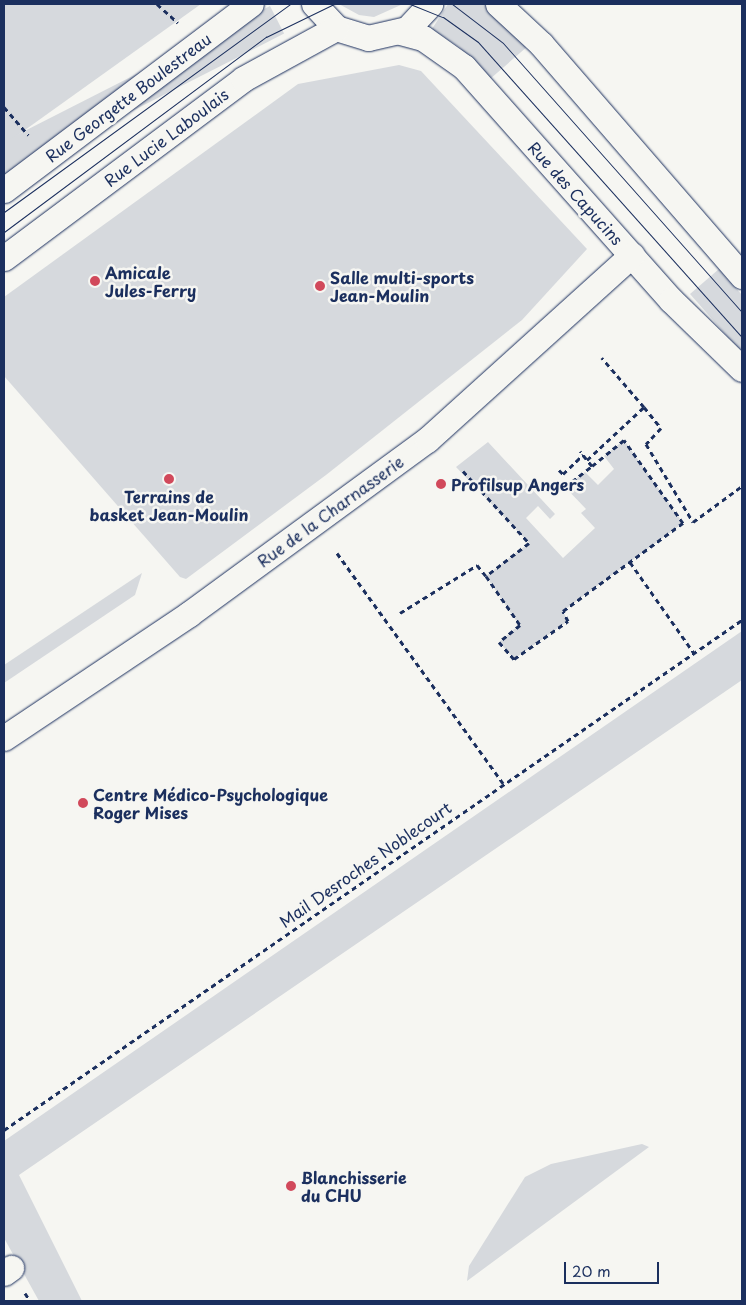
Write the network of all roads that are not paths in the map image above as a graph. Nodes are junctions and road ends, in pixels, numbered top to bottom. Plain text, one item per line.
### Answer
1 (251, 4) edge
2 (314, 4) edge
3 (430, 4) edge
4 (498, 4) edge
5 (336, 28) junction
6 (400, 32) junction
7 (4, 190) edge
8 (632, 255) junction
9 (4, 258) edge
10 (742, 276) edge
11 (742, 370) edge
12 (4, 738) edge

1 - 7 street, Rue Georgette Boulestreau
2 - 5 street
3 - 6 street, Rue des Capucins
4 - 10 street
5 - 6 street, Rue des Capucins
5 - 9 street, Rue Lucie Laboulais
6 - 8 street, Rue des Capucins
8 - 11 street, Rue des Capucins
8 - 12 street, Rue de la Charnasserie

